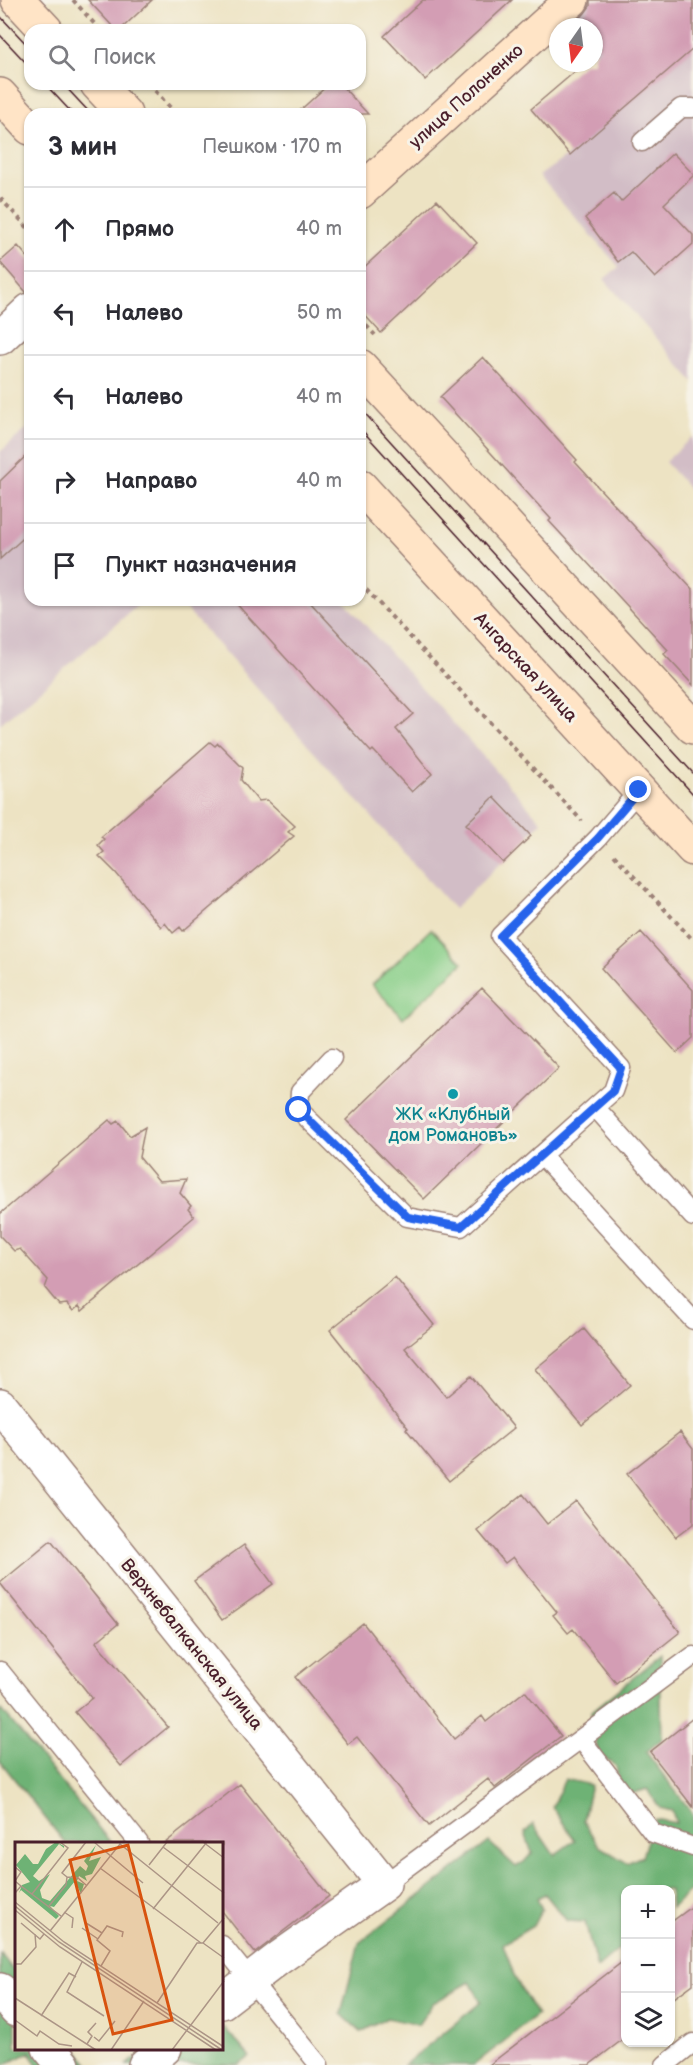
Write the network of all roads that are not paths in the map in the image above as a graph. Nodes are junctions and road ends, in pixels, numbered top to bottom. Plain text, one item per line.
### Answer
1 (18, 0) edge
2 (572, 0) edge
3 (40, 24) edge
4 (103, 90) edge
5 (0, 95) edge
6 (119, 108) edge
7 (693, 108) edge
8 (24, 121) edge
9 (642, 142) dead end
10 (366, 187) edge
11 (24, 316) edge
12 (0, 338) edge
13 (366, 373) edge
14 (366, 493) edge
15 (693, 727) edge
16 (639, 790) junction
17 (693, 849) edge
18 (332, 1058) dead end
19 (595, 1107) junction
20 (541, 1155) junction
21 (693, 1217) edge
22 (693, 1320) edge
23 (0, 1405) edge
24 (693, 1656) edge
25 (0, 1671) edge
26 (581, 1739) junction
27 (138, 1842) edge
28 (693, 1847) edge
29 (384, 1884) junction
30 (224, 1948) edge
31 (250, 1980) junction
32 (0, 1990) edge
33 (224, 2000) edge
34 (15, 2009) edge
35 (693, 2043) edge
36 (50, 2050) edge
37 (164, 2050) edge
38 (63, 2065) edge
39 (145, 2065) edge
40 (319, 2065) edge
41 (665, 2065) edge

1 - 3 main road
2 - 10 main road, улица Полоненко
4 - 6 main road
5 - 8 main road
7 - 9 lane
11 - 12 street
13 - 15 main road
14 - 16 main road, Ангарская улица
16 - 17 main road, Ангарская улица
16 - 19 lane
18 - 20 lane
19 - 20 lane
19 - 21 lane
20 - 22 lane
23 - 29 street, Верхнебалканская улица
24 - 26 lane
25 - 27 lane
26 - 28 lane
26 - 29 lane
29 - 31 street
30 - 31 lane
31 - 33 street
31 - 40 lane
32 - 34 street
35 - 41 lane
36 - 38 street
37 - 39 street

